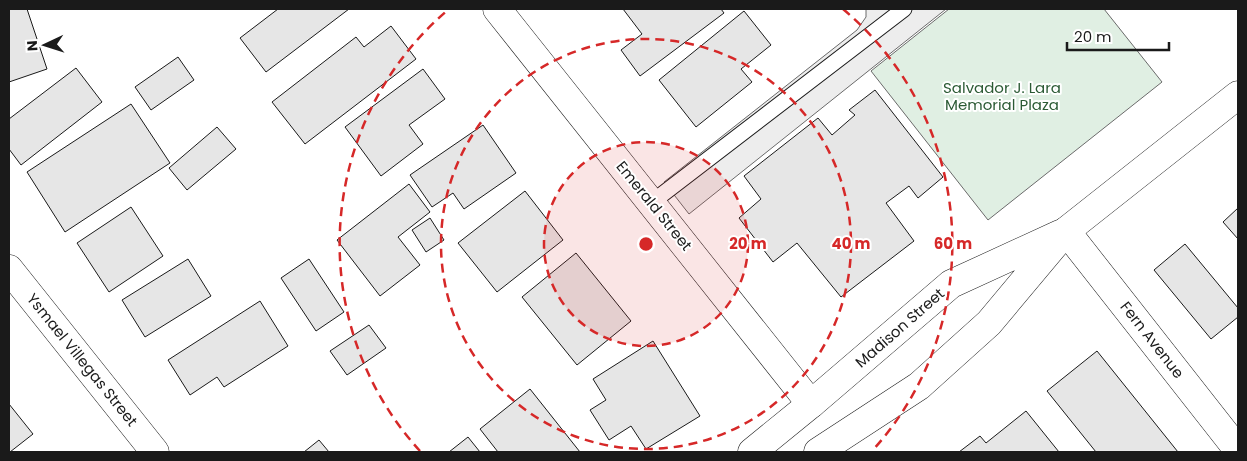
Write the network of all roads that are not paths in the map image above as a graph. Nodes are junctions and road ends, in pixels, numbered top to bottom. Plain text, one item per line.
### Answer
1 (497, 9) edge
2 (904, 9) edge
3 (1238, 95) edge
4 (651, 203) junction
5 (1066, 231) junction
6 (9, 269) edge
7 (811, 404) junction
8 (761, 450) edge
9 (1238, 450) edge
10 (155, 452) edge
11 (818, 452) edge

1 - 4 street, Emerald Street
2 - 4 lane
3 - 5 street, Madison Street
4 - 7 street, Emerald Street
5 - 7 street, Madison Street
5 - 9 street, Fern Avenue
5 - 11 street, Madison Street
6 - 10 street, Ysmael Villegas Street
7 - 8 street, Madison Street

